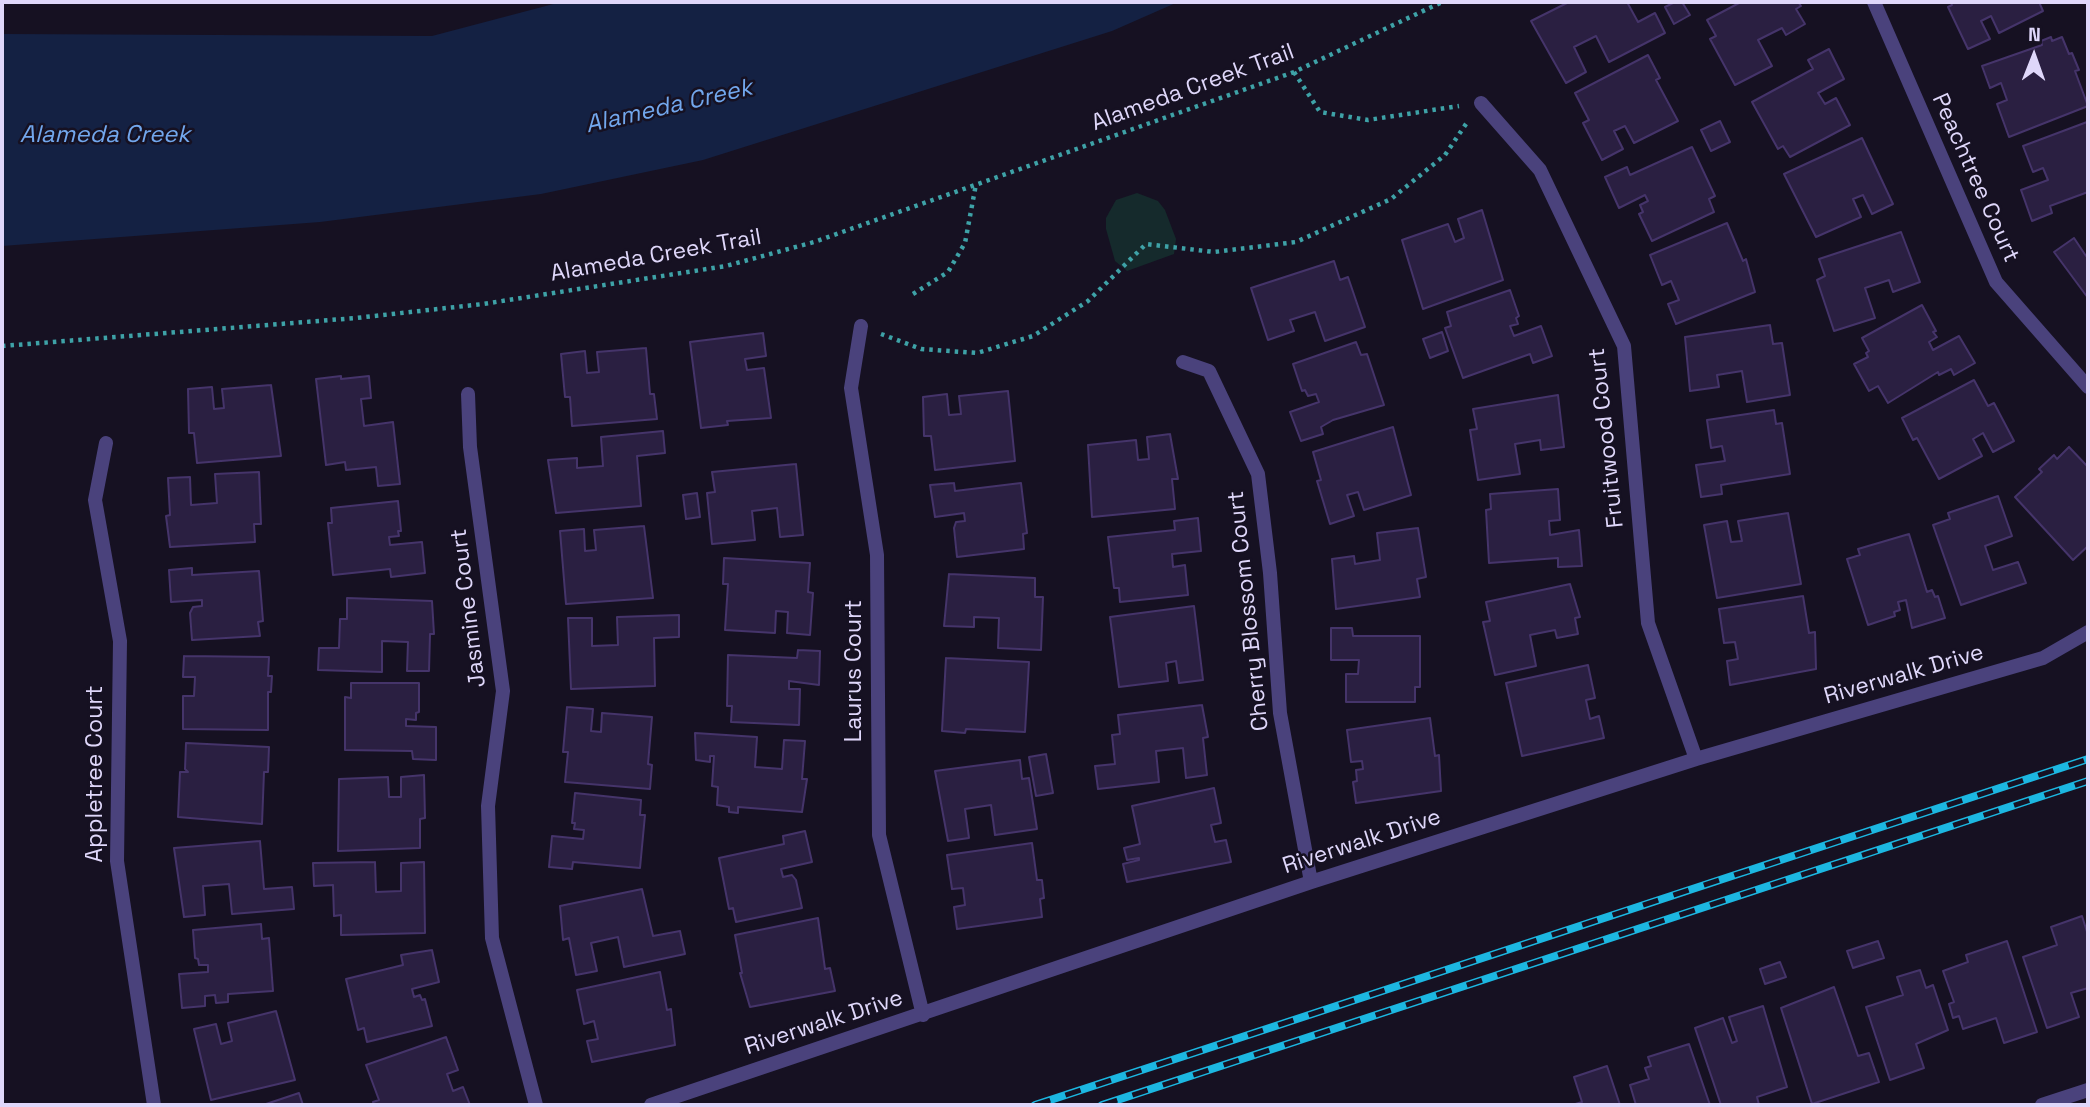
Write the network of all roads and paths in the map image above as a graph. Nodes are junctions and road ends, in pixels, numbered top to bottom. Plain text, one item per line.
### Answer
1 (1441, 2) edge
2 (1874, 2) edge
3 (1294, 72) junction
4 (1480, 103) junction
5 (976, 183) junction
6 (913, 294) dead end
7 (861, 326) joint
8 (2, 346) edge
9 (1183, 362) dead end
10 (2088, 387) edge
11 (468, 394) dead end
12 (106, 443) dead end
13 (2088, 632) edge
14 (1696, 759) junction
15 (1311, 882) junction
16 (923, 1015) junction
17 (2088, 1090) edge
18 (154, 1105) edge
19 (536, 1105) edge
20 (651, 1105) edge
21 (2042, 1105) edge

1 - 3 path, Alameda Creek Trail
2 - 10 street, Peachtree Court
3 - 4 path
3 - 5 path, Alameda Creek Trail
4 - 7 path
4 - 14 street, Fruitwood Court
5 - 6 path
5 - 8 path, Alameda Creek Trail
7 - 16 street, Laurus Court
9 - 15 street, Cherry Blossom Court
11 - 19 street, Jasmine Court
12 - 18 street, Appletree Court
13 - 14 street, Riverwalk Drive
14 - 15 street, Riverwalk Drive
15 - 16 street, Riverwalk Drive
16 - 20 street, Riverwalk Drive
17 - 21 street

